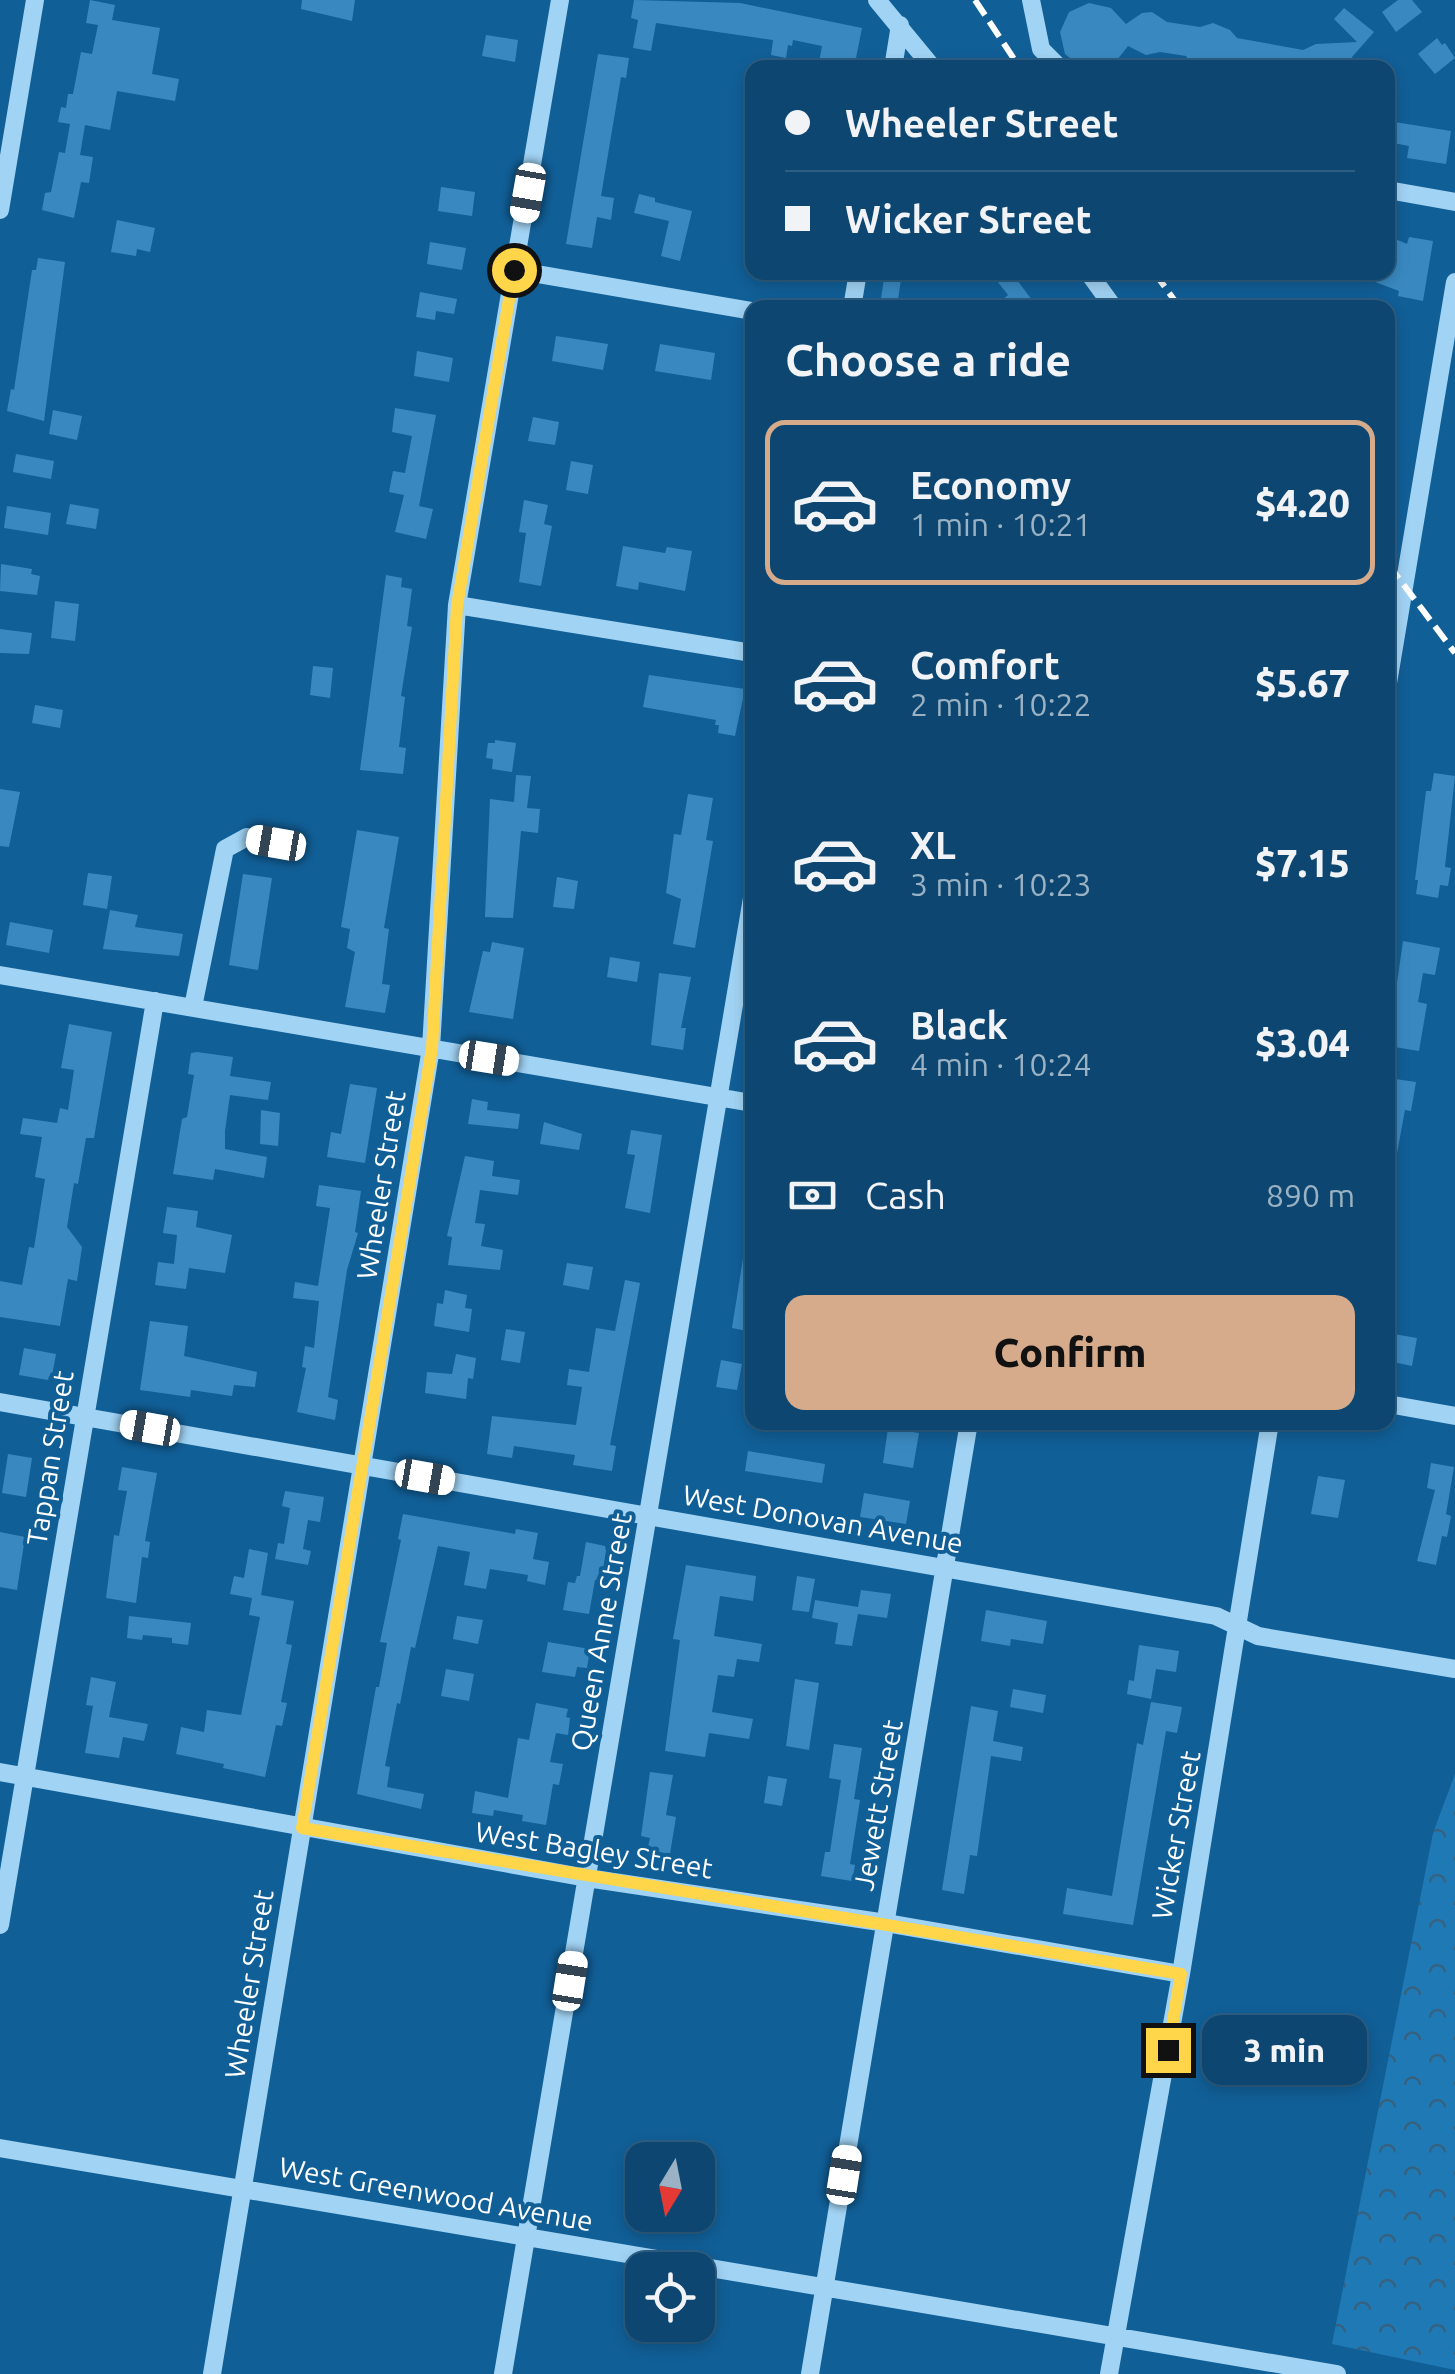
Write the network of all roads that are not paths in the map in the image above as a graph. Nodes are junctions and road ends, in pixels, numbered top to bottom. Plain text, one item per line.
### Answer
1 (34, 0) edge
2 (560, 0) edge
3 (876, 0) edge
4 (1031, 0) edge
5 (900, 25) junction
6 (894, 60) edge
7 (927, 60) edge
8 (1052, 60) edge
9 (1395, 191) edge
10 (1455, 202) edge
11 (0, 210) edge
12 (514, 270) junction
13 (1455, 282) edge
14 (745, 310) edge
15 (457, 606) junction
16 (1395, 632) edge
17 (745, 652) edge
18 (276, 843) dead end
19 (745, 940) edge
20 (0, 975) edge
21 (155, 1001) junction
22 (192, 1008) junction
23 (432, 1048) junction
24 (719, 1097) junction
25 (745, 1102) edge
26 (0, 1402) edge
27 (1395, 1405) edge
28 (1455, 1416) edge
29 (85, 1417) junction
30 (969, 1430) edge
31 (1269, 1430) edge
32 (362, 1466) junction
33 (648, 1516) junction
34 (945, 1568) junction
35 (1239, 1628) junction
36 (1455, 1669) edge
37 (0, 1772) edge
38 (25, 1777) junction
39 (302, 1828) junction
40 (587, 1878) junction
41 (886, 1923) junction
42 (0, 1924) edge
43 (1181, 1974) junction
44 (0, 2148) edge
45 (242, 2189) junction
46 (526, 2237) junction
47 (825, 2287) junction
48 (1118, 2337) junction
49 (212, 2374) edge
50 (504, 2374) edge
51 (810, 2374) edge
52 (1109, 2374) edge
53 (1337, 2374) edge

1 - 11 street
2 - 12 street, Wheeler Street
3 - 5 street
4 - 8 street
5 - 6 street
5 - 7 street
9 - 10 street
12 - 14 street
12 - 15 street, Wheeler Street
13 - 16 street
15 - 17 street
15 - 23 street, Wheeler Street
18 - 22 street
19 - 24 street, Queen Anne Street
20 - 21 street
21 - 22 street
21 - 29 street, Tappan Street
22 - 23 street
23 - 24 street
23 - 32 street, Wheeler Street
24 - 25 street
24 - 33 street, Queen Anne Street
26 - 29 street, West Donovan Avenue
27 - 28 street
29 - 32 street, West Donovan Avenue
29 - 38 street, Tappan Street
30 - 34 street, Jewett Street
31 - 35 street, Wicker Street
32 - 33 street, West Donovan Avenue
32 - 39 street, Wheeler Street
33 - 34 street, West Donovan Avenue
33 - 40 street, Queen Anne Street
34 - 35 street, West Donovan Avenue
34 - 41 street, Jewett Street
35 - 36 street, West Donovan Avenue
35 - 43 street, Wicker Street
37 - 38 street, West Bagley Street
38 - 39 street, West Bagley Street
38 - 42 street, Tappan Street
39 - 40 street, West Bagley Street
39 - 45 street, Wheeler Street
40 - 41 street, West Bagley Street
40 - 46 street, Queen Anne Street
41 - 43 street, West Bagley Street
41 - 47 street, Jewett Street
43 - 48 street, Wicker Street
44 - 45 street, West Greenwood Avenue
45 - 46 street, West Greenwood Avenue
45 - 49 street, Wheeler Street
46 - 47 street, West Greenwood Avenue
46 - 50 street, Queen Anne Street
47 - 48 street, West Greenwood Avenue
47 - 51 street, Jewett Street
48 - 52 street, Wicker Street
48 - 53 street, West Greenwood Avenue

